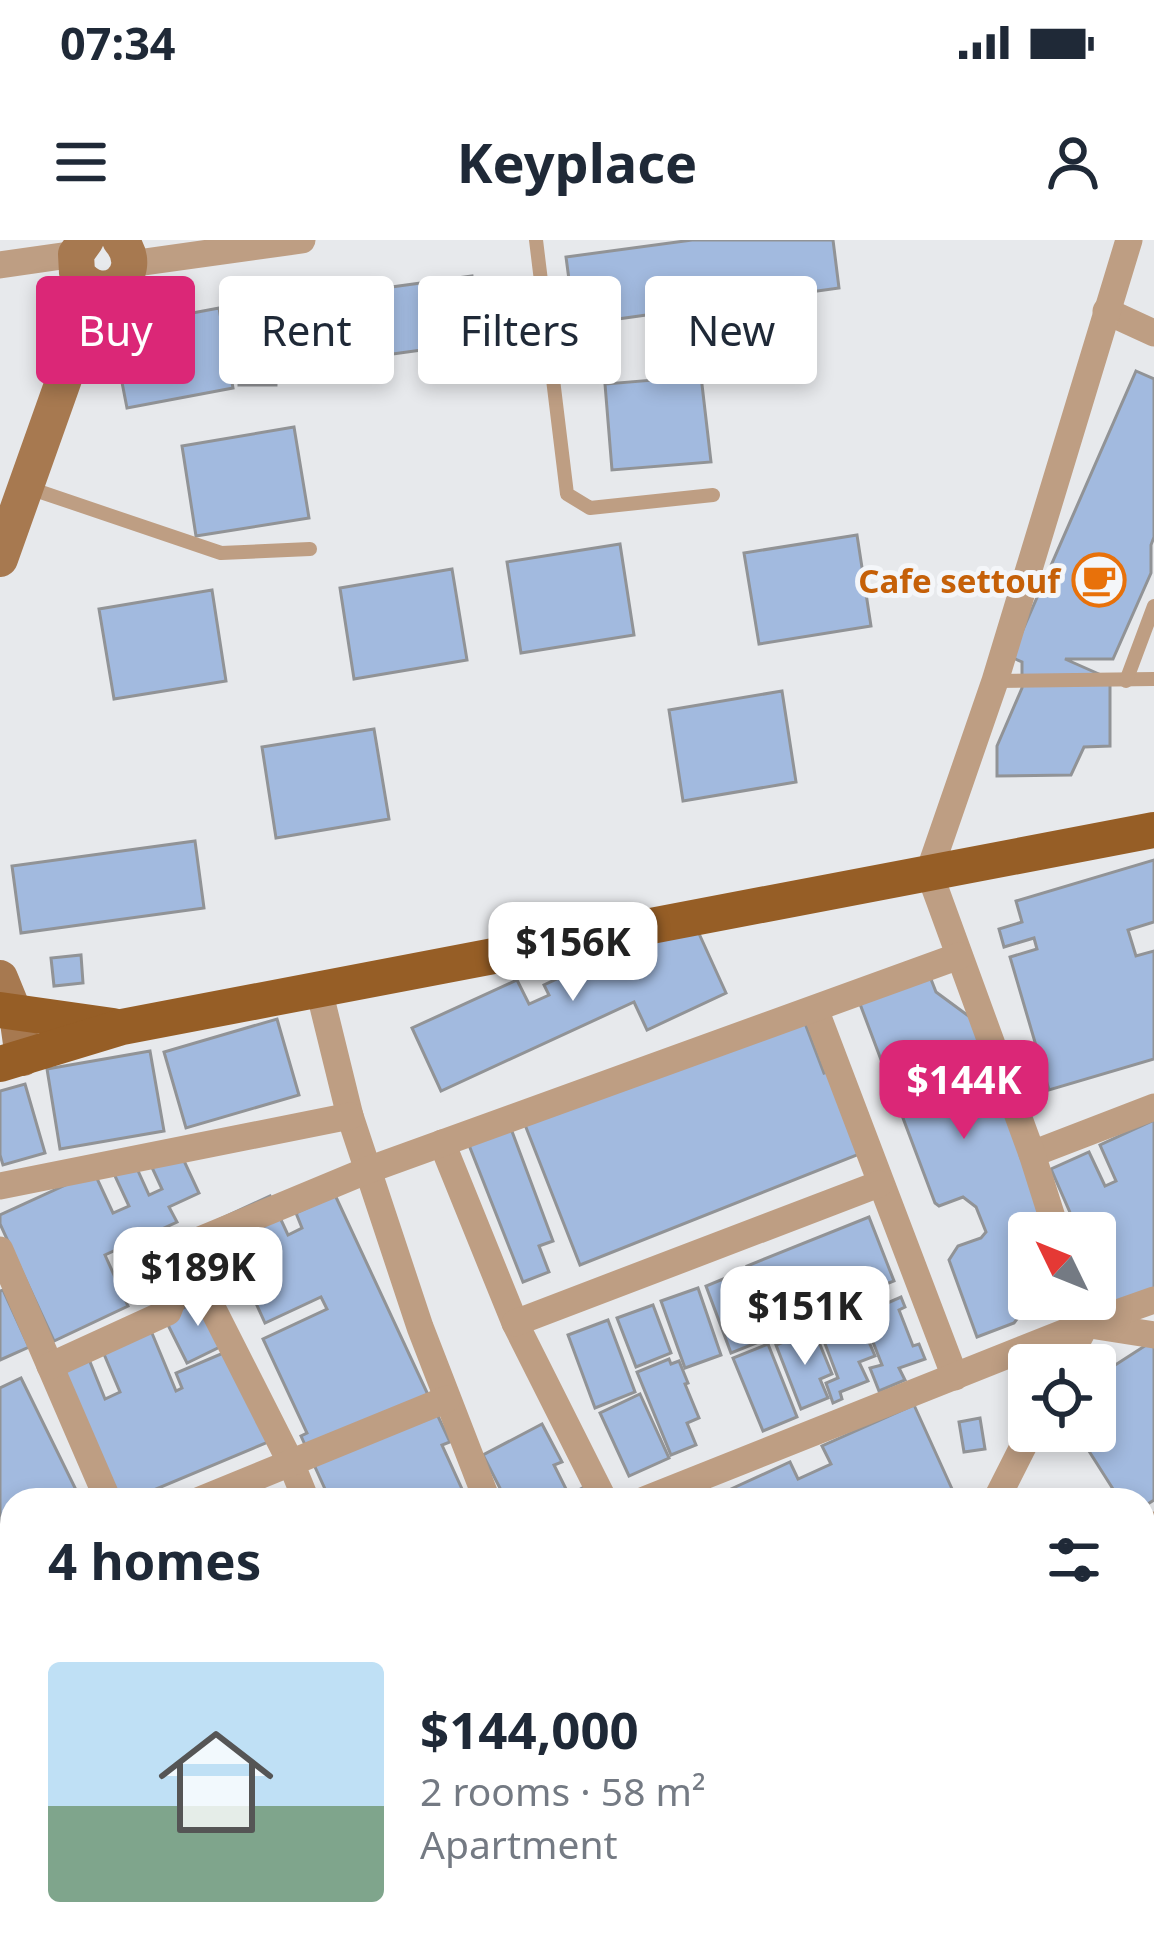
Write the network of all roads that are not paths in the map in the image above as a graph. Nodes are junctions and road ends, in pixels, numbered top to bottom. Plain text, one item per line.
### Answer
1 (302, 240) edge
2 (536, 240) edge
3 (1130, 240) edge
4 (81, 247) edge
5 (125, 252) edge
6 (0, 265) edge
7 (1106, 311) junction
8 (1154, 333) edge
9 (62, 384) edge
10 (25, 487) junction
11 (713, 495) dead end
12 (310, 549) dead end
13 (0, 559) edge
14 (1154, 606) edge
15 (1154, 679) edge
16 (995, 681) junction
17 (1126, 681) junction
18 (1154, 830) edge
19 (929, 872) junction
20 (959, 956) junction
21 (319, 990) junction
22 (5, 1000) edge
23 (815, 1009) junction
24 (122, 1027) junction
25 (11, 1061) edge
26 (1154, 1107) edge
27 (350, 1116) junction
28 (442, 1143) junction
29 (1032, 1154) junction
30 (368, 1170) junction
31 (879, 1184) junction
32 (0, 1186) edge
33 (1050, 1212) edge
34 (0, 1250) edge
35 (188, 1260) junction
36 (1154, 1300) edge
37 (1116, 1306) edge
38 (1066, 1320) edge
39 (1107, 1320) edge
40 (515, 1323) junction
41 (1154, 1335) edge
42 (50, 1366) junction
43 (955, 1377) junction
44 (447, 1399) junction
45 (1020, 1452) edge
46 (291, 1463) junction
47 (103, 1488) edge
48 (230, 1488) edge
49 (301, 1488) edge
50 (482, 1488) edge
51 (598, 1488) edge
52 (674, 1488) edge
53 (1002, 1488) edge

1 - 5 street
2 - 11 lane
3 - 7 street
4 - 6 street
7 - 8 street
7 - 16 street
9 - 10 main road
10 - 12 lane
10 - 13 main road
14 - 17 lane
15 - 17 lane
16 - 17 lane
16 - 19 street
18 - 19 main road
19 - 20 street
19 - 21 main road
20 - 23 street
20 - 29 street
21 - 24 main road
21 - 27 street
22 - 24 main road
22 - 25 main road
23 - 28 street
23 - 31 street
24 - 25 main road
26 - 29 street
27 - 30 street
27 - 32 street
28 - 30 street
28 - 40 street
29 - 33 street
30 - 35 street
30 - 44 street
31 - 40 street
31 - 43 street
34 - 42 street
35 - 42 street
35 - 46 street
36 - 37 street
38 - 43 street
39 - 41 street
40 - 51 street
42 - 47 street
43 - 52 street
44 - 46 street
44 - 50 street
45 - 53 street
46 - 48 street
46 - 49 street

